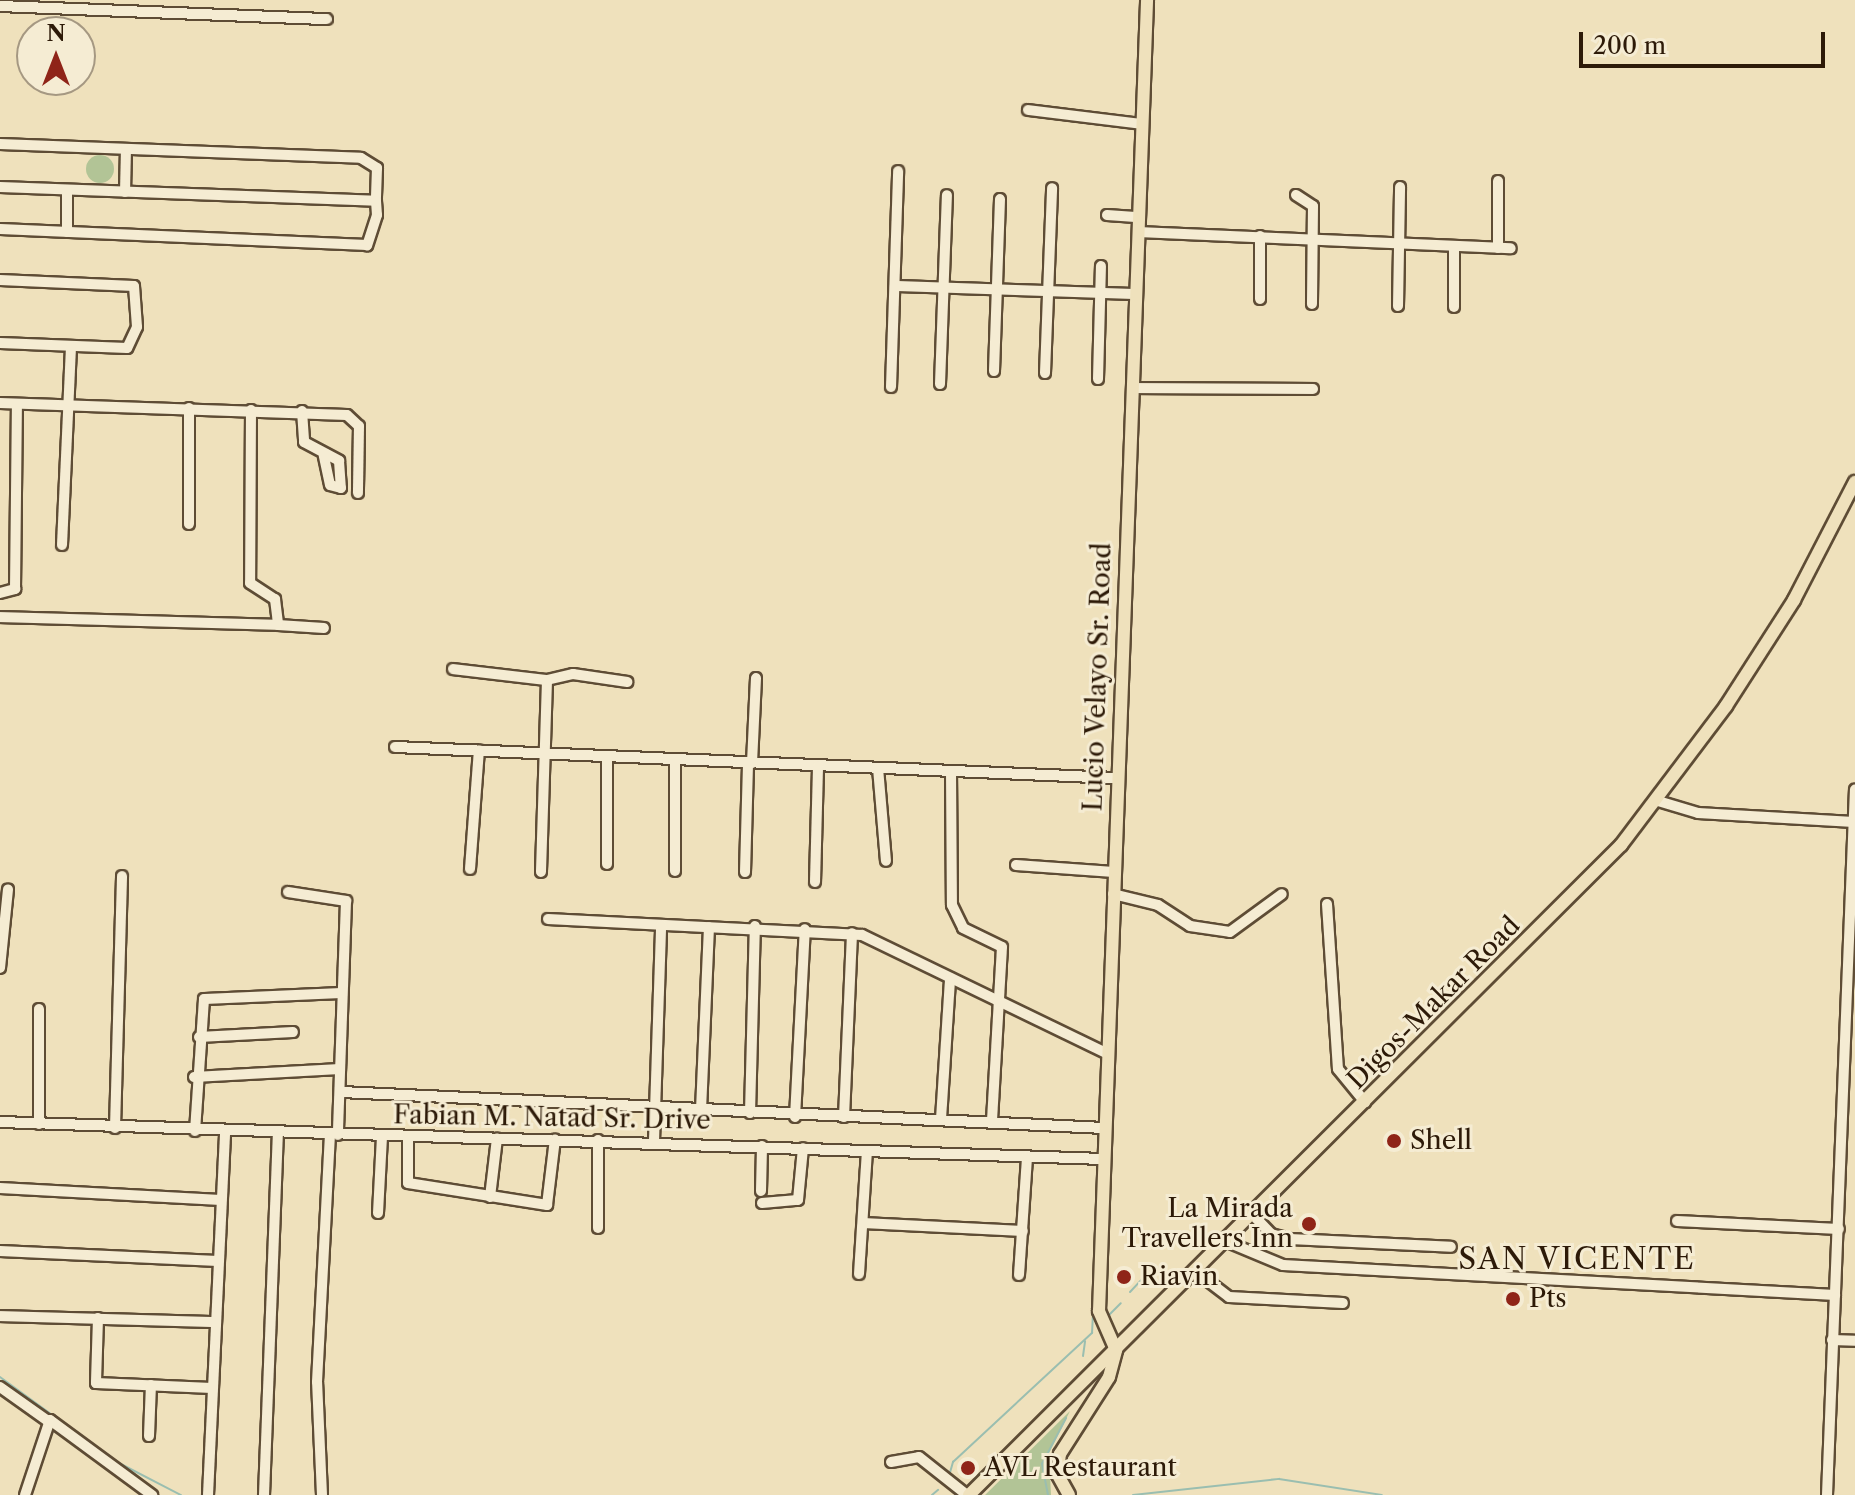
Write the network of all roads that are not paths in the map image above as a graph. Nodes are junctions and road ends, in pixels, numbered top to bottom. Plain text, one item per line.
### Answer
1 (1147, 0) edge
2 (31, 4) edge
3 (0, 6) edge
4 (327, 19) dead end
5 (1028, 110) dead end
6 (1142, 124) junction
7 (0, 144) edge
8 (126, 149) junction
9 (898, 171) dead end
10 (1498, 181) dead end
11 (0, 187) edge
12 (1400, 187) dead end
13 (1052, 188) dead end
14 (67, 190) junction
15 (125, 192) junction
16 (947, 195) dead end
17 (1296, 195) dead end
18 (1000, 199) dead end
19 (376, 201) junction
20 (1107, 215) dead end
21 (1139, 217) junction
22 (0, 229) edge
23 (67, 232) junction
24 (1138, 232) junction
25 (1260, 236) junction
26 (1312, 238) junction
27 (1399, 244) junction
28 (1454, 246) junction
29 (1498, 248) junction
30 (1511, 248) dead end
31 (1101, 266) dead end
32 (0, 280) edge
33 (895, 286) junction
34 (945, 289) junction
35 (997, 292) junction
36 (1049, 293) junction
37 (1101, 294) junction
38 (1136, 294) junction
39 (1260, 299) dead end
40 (1312, 304) dead end
41 (1398, 306) dead end
42 (1454, 307) dead end
43 (0, 343) edge
44 (71, 346) junction
45 (994, 371) dead end
46 (1045, 373) dead end
47 (1098, 379) dead end
48 (940, 384) dead end
49 (891, 387) dead end
50 (1132, 388) junction
51 (1313, 389) dead end
52 (0, 403) edge
53 (17, 404) junction
54 (68, 404) junction
55 (189, 408) junction
56 (251, 410) junction
57 (302, 411) junction
58 (324, 456) dead end
59 (1855, 482) edge
60 (358, 493) dead end
61 (189, 524) dead end
62 (62, 545) dead end
63 (0, 593) edge
64 (0, 617) edge
65 (278, 625) junction
66 (324, 628) dead end
67 (453, 669) dead end
68 (756, 678) dead end
69 (547, 680) junction
70 (627, 682) dead end
71 (395, 747) dead end
72 (479, 750) junction
73 (544, 755) junction
74 (607, 757) junction
75 (675, 760) junction
76 (750, 763) junction
77 (818, 766) junction
78 (878, 768) junction
79 (951, 771) junction
80 (1116, 778) junction
81 (1855, 790) edge
82 (1658, 801) junction
83 (1855, 803) edge
84 (1854, 822) edge
85 (886, 861) dead end
86 (607, 864) dead end
87 (1016, 865) dead end
88 (470, 869) dead end
89 (675, 871) dead end
90 (541, 872) dead end
91 (745, 872) dead end
92 (1114, 872) junction
93 (122, 876) dead end
94 (815, 882) dead end
95 (1853, 886) edge
96 (8, 889) dead end
97 (288, 892) dead end
98 (1113, 894) junction
99 (1282, 894) dead end
100 (1327, 904) dead end
101 (548, 919) dead end
102 (661, 925) junction
103 (755, 926) junction
104 (709, 927) junction
105 (805, 929) junction
106 (852, 933) junction
107 (1852, 964) edge
108 (0, 968) edge
109 (950, 978) junction
110 (342, 993) junction
111 (997, 1000) junction
112 (39, 1009) dead end
113 (293, 1032) dead end
114 (199, 1037) junction
115 (1108, 1054) junction
116 (340, 1069) junction
117 (194, 1077) junction
118 (1850, 1090) edge
119 (341, 1092) junction
120 (1365, 1102) junction
121 (655, 1110) junction
122 (701, 1110) junction
123 (750, 1113) junction
124 (795, 1117) junction
125 (844, 1117) junction
126 (941, 1119) junction
127 (0, 1122) edge
128 (992, 1123) junction
129 (39, 1124) junction
130 (115, 1128) junction
131 (1105, 1128) junction
132 (195, 1131) junction
133 (225, 1132) junction
134 (278, 1134) junction
135 (334, 1135) junction
136 (382, 1136) junction
137 (408, 1136) junction
138 (497, 1138) junction
139 (555, 1139) junction
140 (598, 1140) junction
141 (654, 1141) junction
142 (762, 1146) junction
143 (803, 1148) junction
144 (867, 1151) junction
145 (1027, 1157) junction
146 (1104, 1159) junction
147 (0, 1188) edge
148 (761, 1191) dead end
149 (490, 1197) junction
150 (221, 1200) junction
151 (762, 1203) dead end
152 (378, 1213) dead end
153 (1252, 1214) junction
154 (1677, 1221) dead end
155 (863, 1223) junction
156 (598, 1228) dead end
157 (1839, 1229) junction
158 (1023, 1231) junction
159 (1225, 1241) junction
160 (1451, 1247) dead end
161 (0, 1251) edge
162 (218, 1261) junction
163 (1195, 1271) junction
164 (859, 1274) dead end
165 (1019, 1275) dead end
166 (1835, 1295) junction
167 (1343, 1303) dead end
168 (0, 1316) edge
169 (98, 1318) junction
170 (215, 1322) junction
171 (1832, 1340) junction
172 (1855, 1341) edge
173 (1116, 1350) junction
174 (151, 1385) junction
175 (0, 1387) edge
176 (212, 1388) junction
177 (48, 1421) junction
178 (149, 1436) dead end
179 (891, 1462) dead end
180 (25, 1495) edge
181 (152, 1495) edge
182 (208, 1495) edge
183 (264, 1495) edge
184 (322, 1495) edge
185 (968, 1495) edge
186 (1069, 1495) edge
187 (1827, 1495) edge

1 - 6 main road, Lucio Velayo Sr. Road
2 - 3 street
2 - 4 street
5 - 6 street
6 - 21 main road, Lucio Velayo Sr. Road
7 - 8 street
8 - 15 street
8 - 19 street
9 - 33 street
10 - 29 street
11 - 14 street
12 - 27 street
13 - 36 street
14 - 15 street
14 - 23 street
15 - 19 street
16 - 34 street
17 - 26 street
18 - 35 street
19 - 23 street
20 - 21 street
21 - 24 main road, Lucio Velayo Sr. Road
22 - 23 street
24 - 25 street
24 - 38 main road, Lucio Velayo Sr. Road
25 - 26 street
25 - 39 street
26 - 27 street
26 - 40 street
27 - 28 street
27 - 41 street
28 - 29 street
28 - 42 street
29 - 30 street
31 - 37 street
32 - 44 street
33 - 34 street
33 - 49 street
34 - 35 street
34 - 48 street
35 - 36 street
35 - 45 street
36 - 37 street
36 - 46 street
37 - 38 street
37 - 47 street
38 - 50 main road, Lucio Velayo Sr. Road
43 - 44 street
44 - 54 street
50 - 51 street
50 - 80 main road, Lucio Velayo Sr. Road
52 - 53 street
53 - 54 street
53 - 63 street
54 - 55 street
54 - 62 street
55 - 56 street
55 - 61 street
56 - 57 street
56 - 65 street
57 - 58 street
57 - 60 street
59 - 82 main road, Digos-Makar Road
64 - 65 street
65 - 66 street
67 - 69 street
68 - 76 street
69 - 70 street
69 - 73 street
71 - 72 street
72 - 73 street
72 - 88 street
73 - 74 street
73 - 90 street
74 - 75 street
74 - 86 street
75 - 76 street
75 - 89 street
76 - 77 street
76 - 91 street
77 - 78 street
77 - 94 street
78 - 79 street
78 - 85 street
79 - 80 street
79 - 111 street
80 - 92 main road, Lucio Velayo Sr. Road
81 - 83 street
82 - 84 street
82 - 120 main road, Digos-Makar Road
83 - 84 street
84 - 95 street
87 - 92 street
92 - 98 main road, Lucio Velayo Sr. Road
93 - 130 street
95 - 107 street
96 - 108 street
97 - 110 street
98 - 99 street
98 - 115 main road, Lucio Velayo Sr. Road
100 - 120 street
101 - 102 street
102 - 104 street
102 - 121 street
103 - 104 street
103 - 105 street
103 - 123 street
104 - 122 street
105 - 106 street
105 - 124 street
106 - 109 street
106 - 125 street
107 - 118 street
109 - 111 street
109 - 126 street
110 - 114 street
110 - 116 street
111 - 115 street
111 - 128 street
112 - 129 street
113 - 114 street
114 - 117 street
115 - 131 main road, Lucio Velayo Sr. Road
116 - 117 street
116 - 119 street
117 - 132 street
118 - 157 street
119 - 121 street
119 - 135 street
120 - 153 main road, Digos-Makar Road
121 - 122 street
121 - 141 street
122 - 123 street
123 - 124 street
124 - 125 street
125 - 126 street
126 - 128 street
127 - 129 street, Fabian M. Natad Sr. Drive
128 - 131 street
129 - 130 street, Fabian M. Natad Sr. Drive
130 - 132 street, Fabian M. Natad Sr. Drive
131 - 146 main road, Lucio Velayo Sr. Road
132 - 133 street, Fabian M. Natad Sr. Drive
133 - 134 street, Fabian M. Natad Sr. Drive
133 - 150 street
134 - 135 street, Fabian M. Natad Sr. Drive
134 - 183 street
135 - 136 street, Fabian M. Natad Sr. Drive
135 - 184 street
136 - 137 street, Fabian M. Natad Sr. Drive
136 - 152 street
137 - 138 street, Fabian M. Natad Sr. Drive
137 - 149 street
138 - 139 street, Fabian M. Natad Sr. Drive
138 - 149 street
139 - 140 street, Fabian M. Natad Sr. Drive
139 - 149 street
140 - 141 street, Fabian M. Natad Sr. Drive
140 - 156 street
141 - 142 street, Fabian M. Natad Sr. Drive
142 - 143 street, Fabian M. Natad Sr. Drive
142 - 148 street
143 - 144 street, Fabian M. Natad Sr. Drive
143 - 151 street
144 - 145 street, Fabian M. Natad Sr. Drive
144 - 155 street
145 - 146 street, Fabian M. Natad Sr. Drive
145 - 158 street
146 - 173 main road, Lucio Velayo Sr. Road
147 - 150 street
150 - 162 street
153 - 159 main road, Digos-Makar Road
153 - 160 street
154 - 157 street
155 - 158 street
155 - 164 street
157 - 166 street
158 - 165 street
159 - 163 main road, Digos-Makar Road
159 - 166 street
161 - 162 street
162 - 170 street
163 - 167 street
163 - 173 main road, Digos-Makar Road
166 - 171 street
168 - 169 street
169 - 170 street
169 - 174 street
170 - 176 street
171 - 172 street
171 - 187 street
173 - 185 main road, Digos-Makar Road
173 - 186 main road
174 - 176 street
174 - 178 street
175 - 177 street
176 - 182 street
177 - 180 street
177 - 181 street
179 - 185 street

